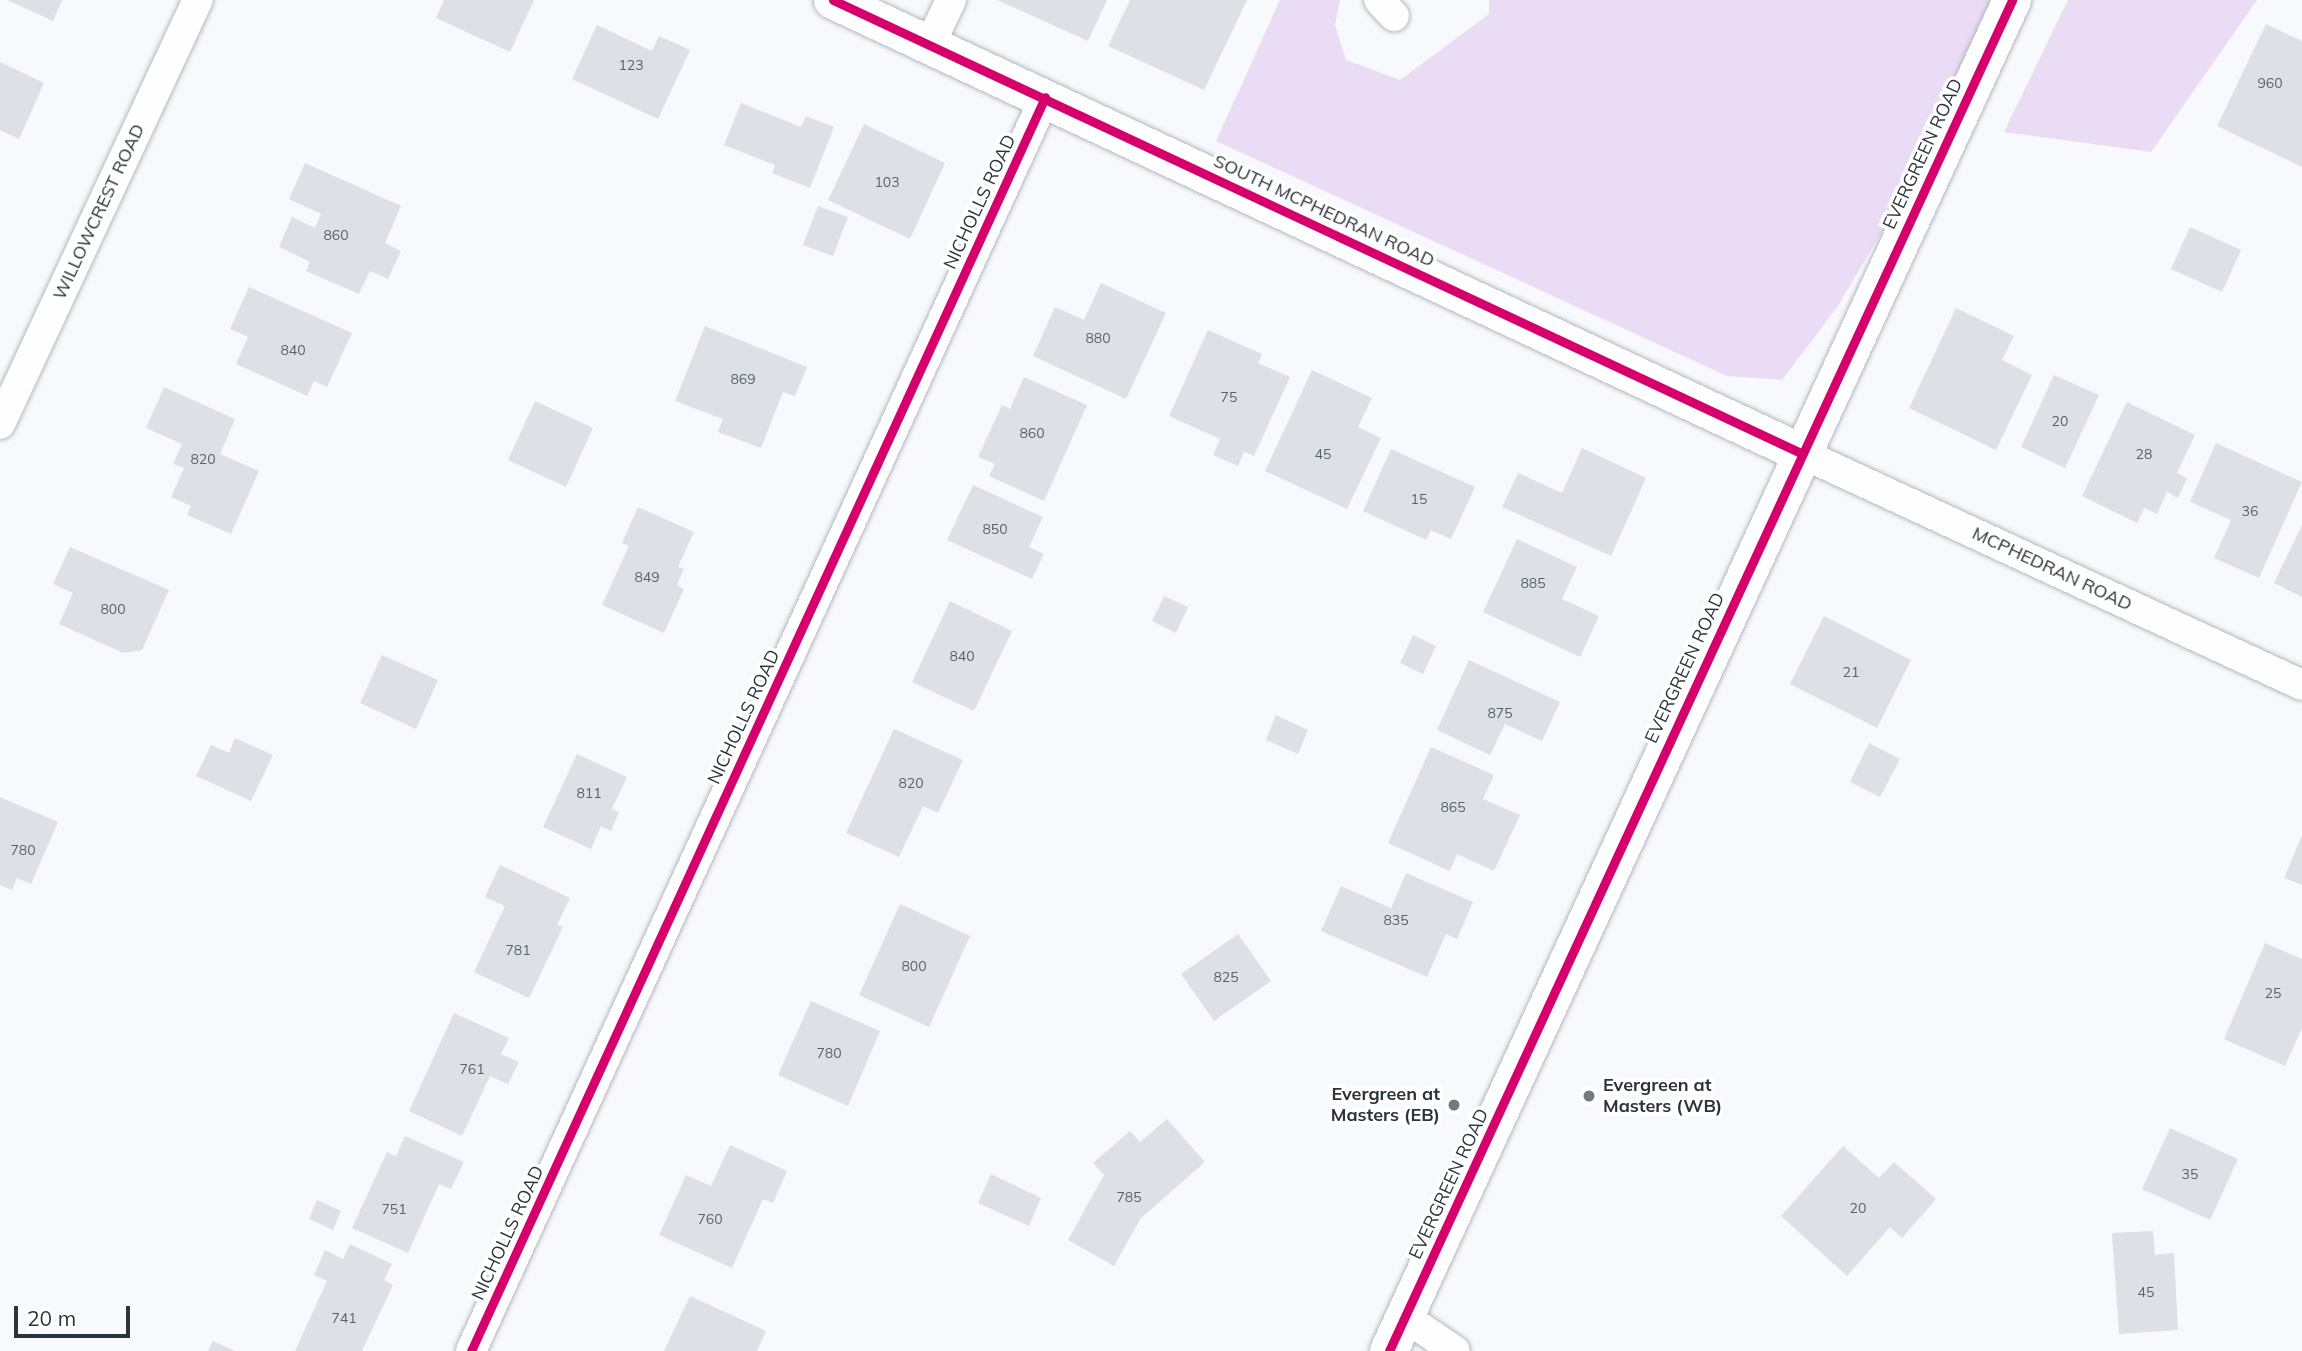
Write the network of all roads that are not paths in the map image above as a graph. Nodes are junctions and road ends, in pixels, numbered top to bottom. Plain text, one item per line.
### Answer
1 (198, 0) edge
2 (833, 0) edge
3 (951, 0) edge
4 (2012, 0) edge
5 (930, 44) junction
6 (1045, 97) junction
7 (0, 424) edge
8 (1801, 453) junction
9 (2302, 685) edge
10 (1405, 1317) junction
11 (471, 1351) edge
12 (1389, 1351) edge
13 (1454, 1351) edge

1 - 7 street, WILLOWCREST ROAD
2 - 5 street, SOUTH MCPHEDRAN ROAD
3 - 5 street
4 - 8 street, EVERGREEN ROAD
5 - 6 street, SOUTH MCPHEDRAN ROAD
6 - 8 street, SOUTH MCPHEDRAN ROAD
6 - 11 street, NICHOLLS ROAD
8 - 9 street, MCPHEDRAN ROAD
8 - 10 street, EVERGREEN ROAD
10 - 12 street, EVERGREEN ROAD
10 - 13 street

